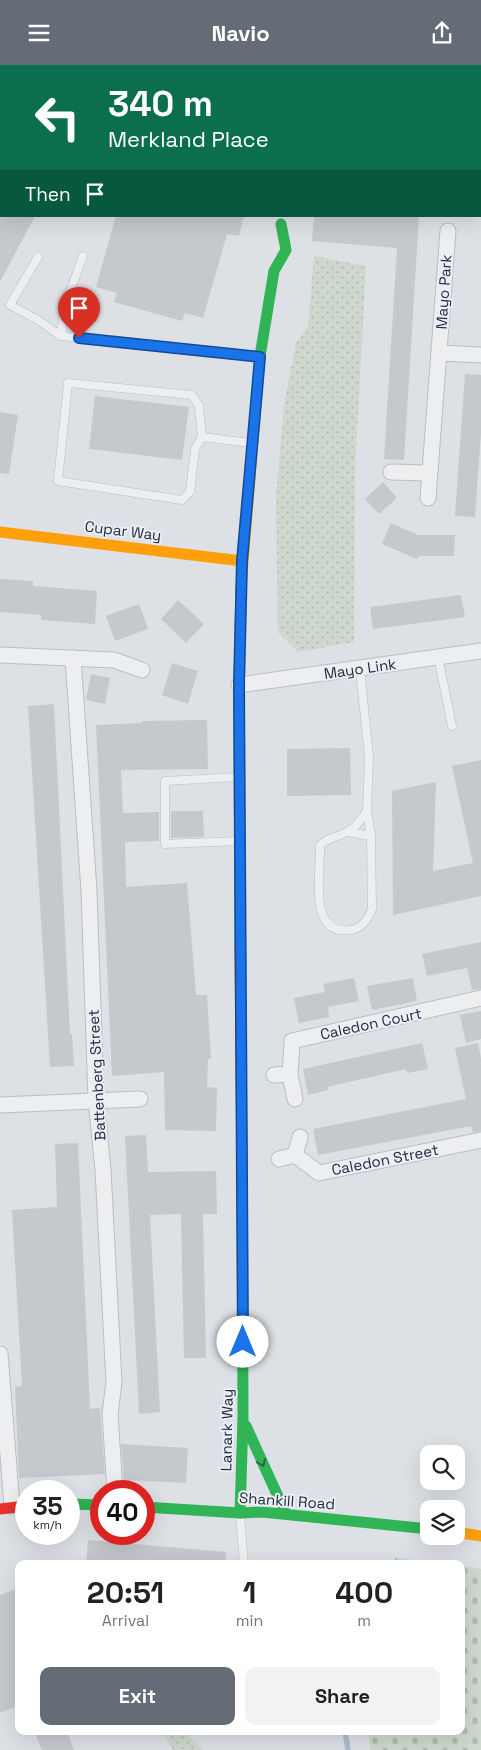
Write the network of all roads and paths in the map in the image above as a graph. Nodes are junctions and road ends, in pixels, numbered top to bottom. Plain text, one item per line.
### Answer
1 (282, 220) edge
2 (448, 231) dead end
3 (272, 240) dead end
4 (270, 255) dead end
5 (83, 256) dead end
6 (38, 257) dead end
7 (274, 271) junction
8 (61, 336) junction
9 (440, 353) junction
10 (481, 355) edge
11 (260, 357) junction
12 (202, 437) junction
13 (253, 443) junction
14 (392, 471) dead end
15 (429, 473) junction
16 (428, 498) dead end
17 (0, 532) edge
18 (242, 561) junction
19 (481, 651) edge
20 (0, 655) edge
21 (438, 657) junction
22 (73, 658) junction
23 (360, 669) junction
24 (142, 670) dead end
25 (239, 685) junction
26 (452, 726) dead end
27 (239, 777) junction
28 (367, 811) junction
29 (348, 832) junction
30 (371, 836) junction
31 (240, 841) junction
32 (481, 998) edge
33 (290, 1073) junction
34 (274, 1075) dead end
35 (140, 1099) dead end
36 (295, 1099) dead end
37 (96, 1100) junction
38 (0, 1105) edge
39 (300, 1137) dead end
40 (481, 1140) edge
41 (295, 1155) junction
42 (279, 1159) dead end
43 (0, 1354) edge
44 (243, 1419) junction
45 (114, 1480) edge
46 (13, 1507) edge
47 (155, 1508) edge
48 (240, 1513) junction
49 (286, 1514) junction
50 (420, 1528) edge
51 (465, 1534) edge
52 (481, 1536) edge
53 (244, 1560) edge

1 - 3 street, Lanark Way
1 - 7 street, Lanark Way
2 - 9 street, Mayo Park
4 - 7 street, Lanark Way
5 - 8 lane
6 - 8 lane
7 - 11 street, Lanark Way
8 - 11 lane
9 - 10 street
9 - 15 street, Mayo Park
11 - 13 street, Lanark Way
12 - 12 lane
12 - 13 lane
13 - 18 street, Lanark Way
14 - 15 street
15 - 16 street, Mayo Park
17 - 18 street, Cupar Way
18 - 25 street, Lanark Way
19 - 21 street, Mayo Link
20 - 22 street
21 - 23 street, Mayo Link
21 - 26 lane
22 - 24 street
22 - 37 street, Battenberg Street
23 - 25 street, Mayo Link
23 - 28 lane
25 - 27 street, Lanark Way
27 - 31 street, Lanark Way
27 - 31 lane
28 - 29 lane
28 - 30 lane
29 - 30 lane
29 - 30 lane
31 - 44 street, Lanark Way
32 - 33 street, Caledon Court
33 - 34 street
33 - 36 street, Caledon Court
35 - 37 street
37 - 38 street
37 - 45 street, Battenberg Street
39 - 41 street
40 - 41 street, Caledon Street
41 - 42 street
43 - 46 street
44 - 48 street, Lanark Way
44 -> 49 street
47 - 48 street, Shankill Road
48 - 49 street, Shankill Road
48 - 53 lane
49 - 50 street, Shankill Road
51 - 52 street

